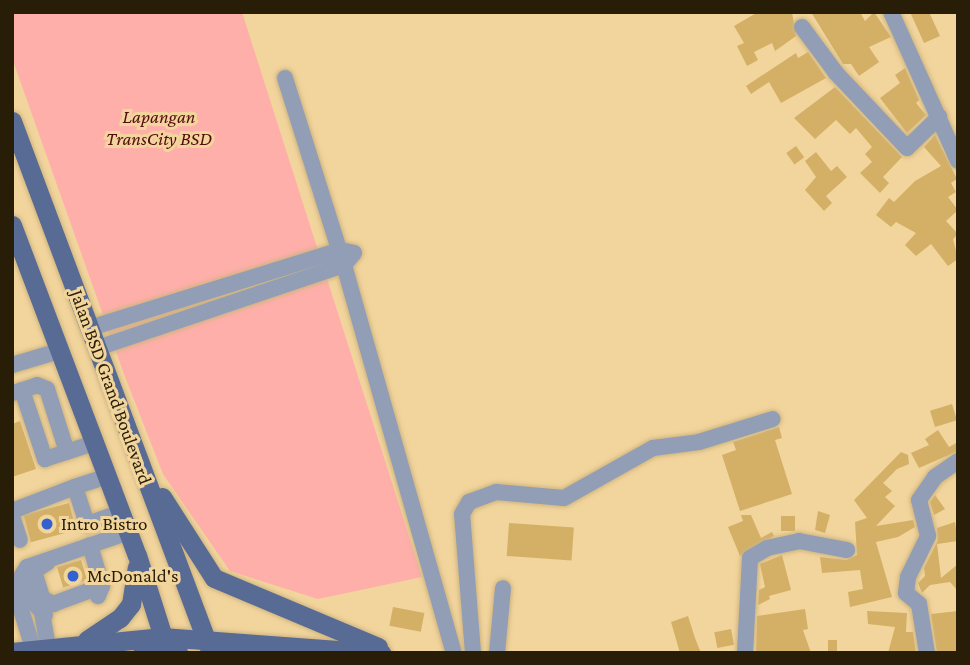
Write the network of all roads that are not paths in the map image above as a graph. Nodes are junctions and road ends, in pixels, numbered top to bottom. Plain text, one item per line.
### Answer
1 (891, 12) edge
2 (802, 27) dead end
3 (285, 78) dead end
4 (939, 117) junction
5 (12, 121) edge
6 (958, 161) edge
7 (12, 225) edge
8 (16, 243) edge
9 (342, 257) junction
10 (90, 328) junction
11 (97, 348) junction
12 (59, 351) junction
13 (12, 365) edge
14 (18, 400) edge
15 (773, 419) dead end
16 (94, 443) junction
17 (133, 448) junction
18 (67, 453) junction
19 (958, 461) edge
20 (107, 476) junction
21 (75, 486) junction
22 (121, 512) junction
23 (12, 513) edge
24 (129, 532) junction
25 (20, 541) dead end
26 (90, 545) junction
27 (847, 550) dead end
28 (138, 555) junction
29 (34, 571) junction
30 (12, 580) edge
31 (102, 586) junction
32 (503, 588) dead end
33 (45, 615) junction
34 (18, 622) edge
35 (83, 642) junction
36 (166, 646) edge
37 (40, 647) junction
38 (205, 649) edge
39 (12, 652) edge
40 (142, 653) edge
41 (381, 653) edge
42 (394, 653) edge
43 (454, 653) edge
44 (473, 653) edge
45 (497, 653) edge
46 (745, 653) edge
47 (927, 653) edge

1 - 4 street
2 - 4 street
3 - 9 street
4 - 6 street
5 - 10 main road, Jalan BSD Grand Boulevard
7 - 8 main road, Jalan BSD Grand Boulevard
8 - 12 main road, Jalan BSD Grand Boulevard
9 - 10 street
9 - 11 street
9 - 43 street
10 - 11 main road, Jalan BSD Grand Boulevard
11 - 17 main road, Jalan BSD Grand Boulevard
12 - 13 street
12 - 16 main road, Jalan BSD Grand Boulevard
14 - 18 street
14 - 18 street
15 - 44 street
16 - 18 street
16 - 20 main road, Jalan BSD Grand Boulevard
17 - 38 main road, Jalan BSD Grand Boulevard
17 - 42 main road
19 - 47 street
20 - 21 street
20 - 22 main road, Jalan BSD Grand Boulevard
21 - 22 street
21 - 23 street
22 - 24 main road, Jalan BSD Grand Boulevard
23 - 25 street
24 - 26 street
24 - 28 main road, Jalan BSD Grand Boulevard
26 - 29 street
26 - 31 street
26 - 33 street
27 - 46 street
28 - 35 main road
28 - 36 main road, Jalan BSD Grand Boulevard
29 - 31 street
29 - 33 street
30 - 34 street
31 - 33 street
32 - 45 street
33 - 37 street
34 - 37 street
35 - 36 main road
35 - 37 main road
36 - 38 main road
36 - 40 main road
37 - 39 main road
38 - 41 main road

